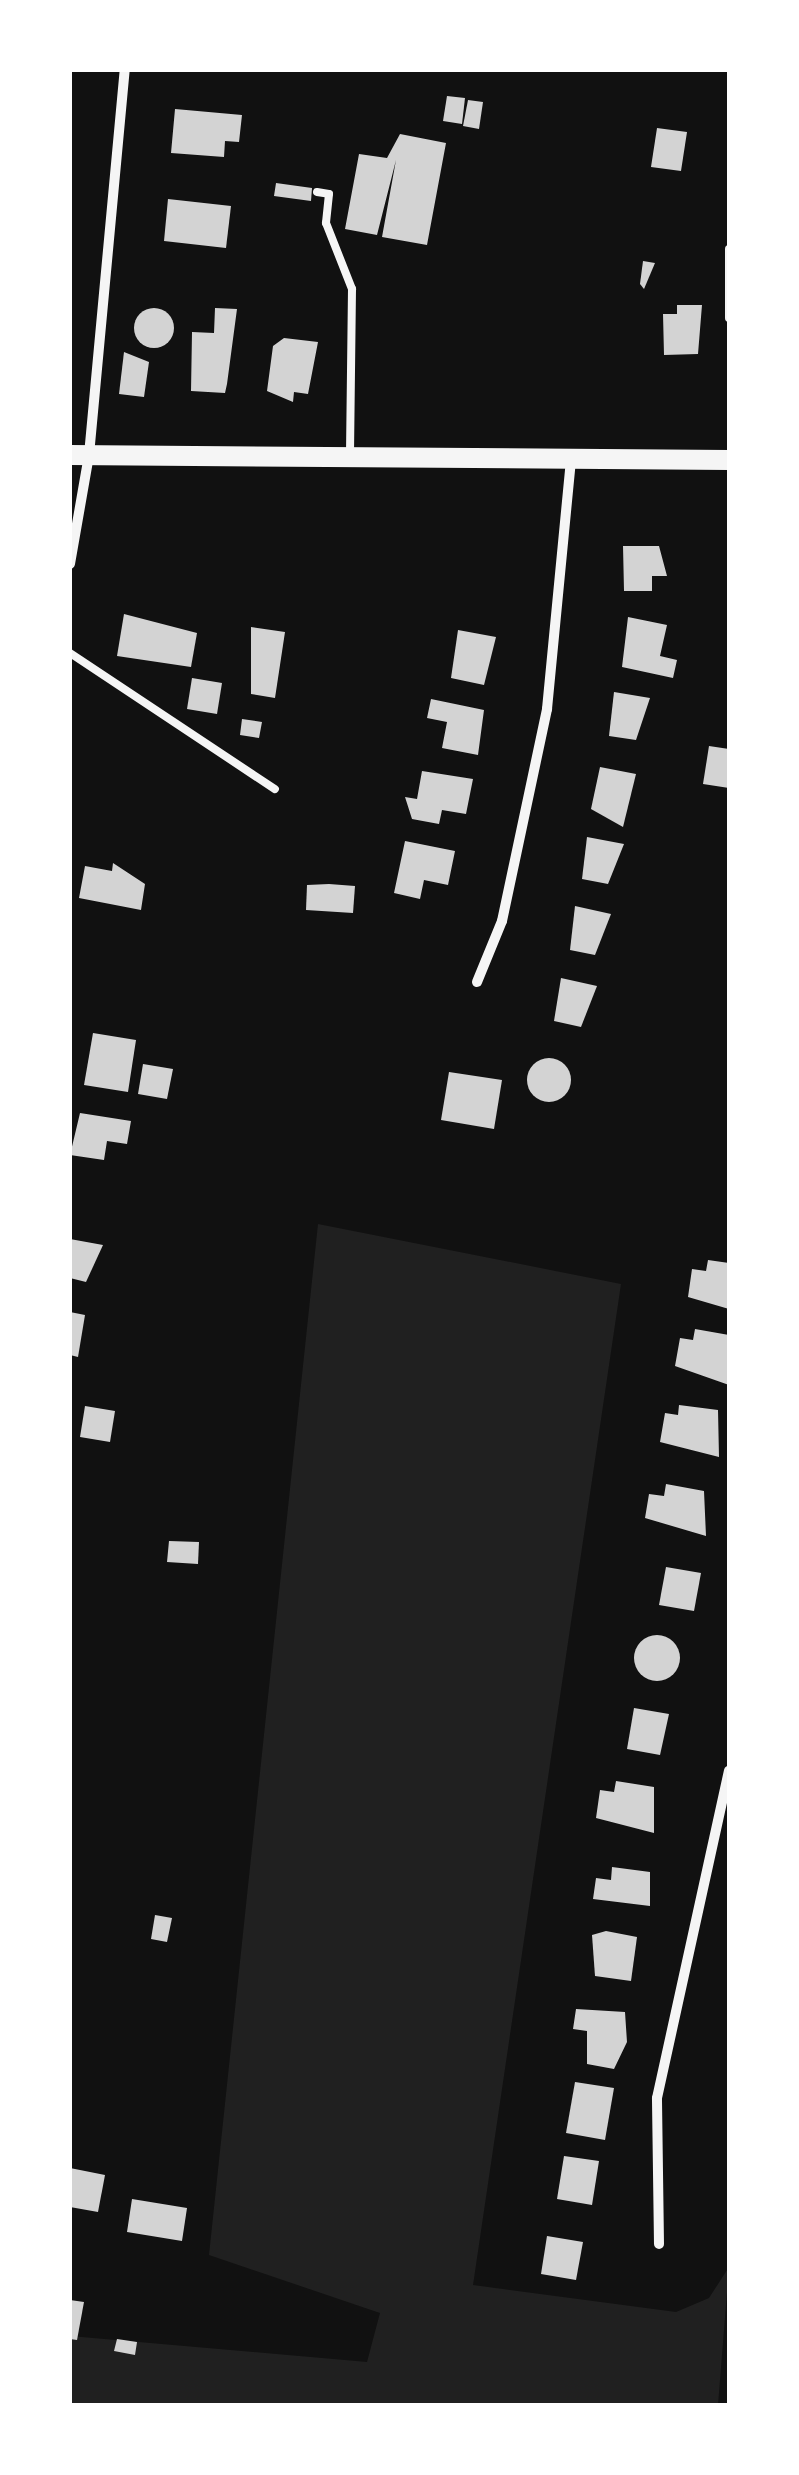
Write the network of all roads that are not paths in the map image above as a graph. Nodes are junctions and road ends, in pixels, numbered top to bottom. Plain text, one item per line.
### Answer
1 (125, 70) edge
2 (316, 192) dead end
3 (729, 249) edge
4 (729, 318) edge
5 (80, 455) edge
6 (350, 458) junction
7 (571, 460) junction
8 (729, 460) edge
9 (70, 564) edge
10 (70, 653) edge
11 (275, 789) dead end
12 (476, 982) dead end
13 (729, 1770) edge
14 (659, 2244) dead end

1 - 5 street
2 - 6 lane
3 - 4 lane
5 - 6 main road
5 - 9 street
6 - 7 main road
7 - 8 main road
7 - 12 street
10 - 11 lane
13 - 14 street

